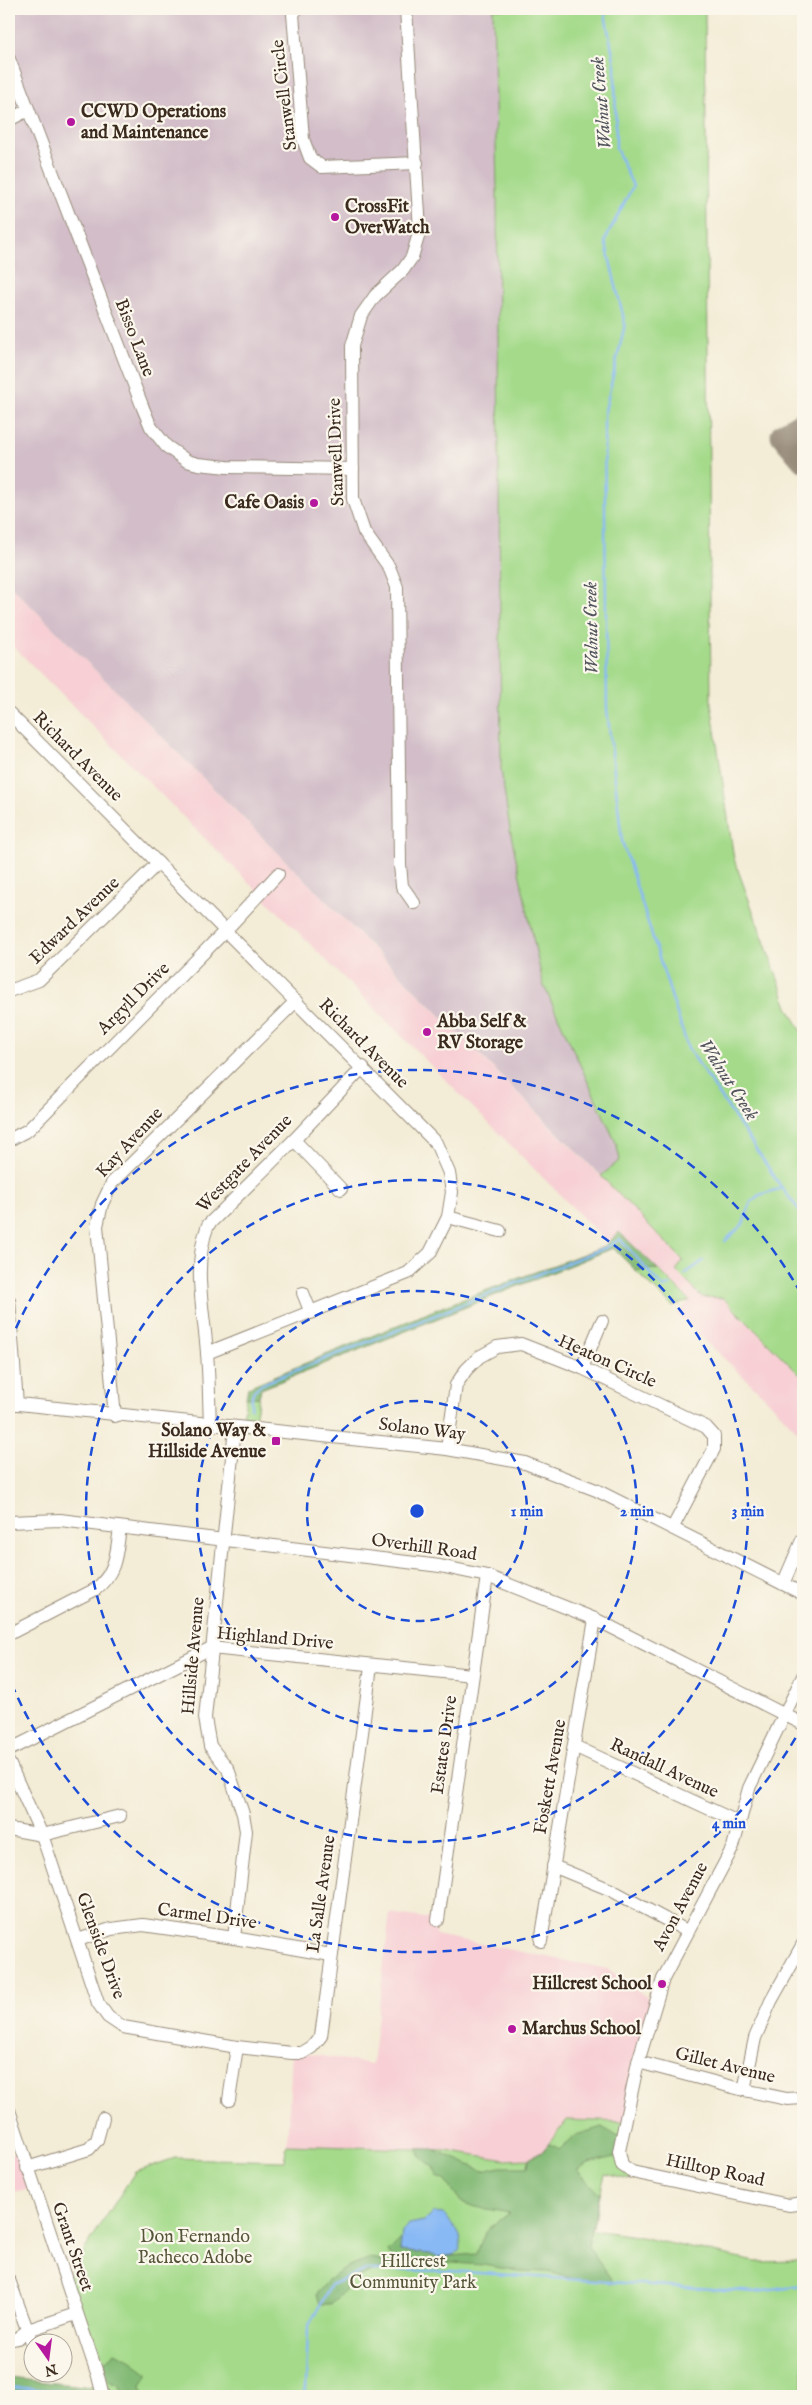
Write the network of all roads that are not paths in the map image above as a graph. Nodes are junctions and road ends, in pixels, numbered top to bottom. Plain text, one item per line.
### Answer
1 (297, 9) edge
2 (406, 9) edge
3 (9, 59) edge
4 (28, 110) junction
5 (9, 120) edge
6 (417, 163) junction
7 (353, 469) junction
8 (9, 713) edge
9 (158, 863) junction
10 (278, 874) dead end
11 (414, 903) dead end
12 (226, 930) junction
13 (9, 991) edge
14 (296, 1001) junction
15 (363, 1067) junction
16 (9, 1140) edge
17 (294, 1140) junction
18 (341, 1190) dead end
19 (448, 1217) junction
20 (500, 1231) dead end
21 (304, 1293) dead end
22 (9, 1300) edge
23 (311, 1312) junction
24 (602, 1322) dead end
25 (207, 1353) junction
26 (582, 1368) junction
27 (13, 1404) edge
28 (115, 1416) junction
29 (210, 1426) junction
30 (235, 1428) junction
31 (447, 1449) junction
32 (9, 1522) edge
33 (673, 1527) junction
34 (120, 1528) junction
35 (803, 1538) edge
36 (222, 1539) junction
37 (487, 1576) junction
38 (783, 1584) junction
39 (803, 1594) edge
40 (595, 1619) junction
41 (9, 1634) edge
42 (211, 1648) junction
43 (371, 1666) junction
44 (472, 1676) junction
45 (803, 1676) edge
46 (784, 1714) junction
47 (803, 1724) edge
48 (574, 1746) junction
49 (9, 1750) edge
50 (9, 1763) edge
51 (120, 1816) dead end
52 (740, 1823) junction
53 (9, 1829) edge
54 (42, 1835) junction
55 (553, 1866) junction
56 (438, 1920) dead end
57 (687, 1931) junction
58 (234, 1938) junction
59 (78, 1940) junction
60 (540, 1941) dead end
61 (803, 1944) edge
62 (331, 1955) junction
63 (237, 2046) junction
64 (638, 2062) junction
65 (744, 2090) junction
66 (803, 2098) edge
67 (229, 2100) dead end
68 (9, 2110) edge
69 (103, 2118) dead end
70 (622, 2165) joint
71 (27, 2168) junction
72 (803, 2203) edge
73 (9, 2280) edge
74 (76, 2314) junction
75 (28, 2330) junction
76 (9, 2340) edge
77 (102, 2396) edge

1 - 6 street, Stanwell Circle
2 - 6 street, Stanwell Drive
3 - 4 street, Bisso Lane
4 - 5 street
4 - 7 street, Bisso Lane
6 - 7 street, Stanwell Drive
7 - 11 street, Stanwell Drive
8 - 9 street, Richard Avenue
9 - 12 street, Richard Avenue
9 - 13 street, Edward Avenue
10 - 12 street, Argyll Drive
12 - 14 street, Richard Avenue
12 - 16 street, Argyll Drive
14 - 15 street, Richard Avenue
14 - 28 street, Kay Avenue
15 - 17 street, Westgate Avenue
15 - 19 street, Richard Avenue
17 - 18 street
17 - 25 street, Westgate Avenue
19 - 20 street
19 - 23 street, Richard Avenue
21 - 23 street
22 - 27 street
23 - 25 street, Richard Avenue
24 - 26 street
25 - 29 street, Westgate Avenue
26 - 31 street, Heaton Circle
26 - 33 street, Heaton Circle
27 - 28 street, Solano Way
28 - 29 street, Solano Way
29 - 30 street, Solano Way
30 - 31 street, Solano Way
30 - 36 street, Hillside Avenue
31 - 33 street, Solano Way
32 - 34 street, Overhill Road
33 - 38 street, Solano Way
34 - 36 street, Overhill Road
34 - 41 street
35 - 38 street
36 - 37 street, Overhill Road
36 - 42 street, Hillside Avenue
37 - 40 street, Overhill Road
37 - 44 street, Estates Drive
38 - 39 street, Solano Way
40 - 46 street, Overhill Road
40 - 48 street, Foskett Avenue
42 - 43 street, Highland Drive
42 - 49 street, Highland Drive
42 - 58 street, Hillside Avenue
43 - 44 street, Highland Drive
43 - 62 street, La Salle Avenue
44 - 56 street, Estates Drive
45 - 46 street, Avon Avenue
46 - 47 street, Overhill Road
46 - 52 street, Avon Avenue
48 - 52 street, Randall Avenue
48 - 55 street, Foskett Avenue
50 - 54 street, Glenside Drive
51 - 54 street
52 - 57 street, Avon Avenue
53 - 54 street
54 - 59 street, Glenside Drive
55 - 57 street
55 - 60 street, Foskett Avenue
57 - 64 street, Avon Avenue
58 - 59 street, Carmel Drive
58 - 62 street, Carmel Drive
59 - 63 street, Glenside Drive
61 - 65 street
62 - 63 street, La Salle Avenue
63 - 67 street
64 - 65 street, Gillet Avenue
64 - 70 street, Avon Avenue
65 - 66 street, Gillet Avenue
68 - 71 street, Grant Street
69 - 71 street
70 - 72 street, Hilltop Road
71 - 74 street, Grant Street
73 - 75 street
74 - 75 street
74 - 77 street, Grant Street
75 - 76 street

